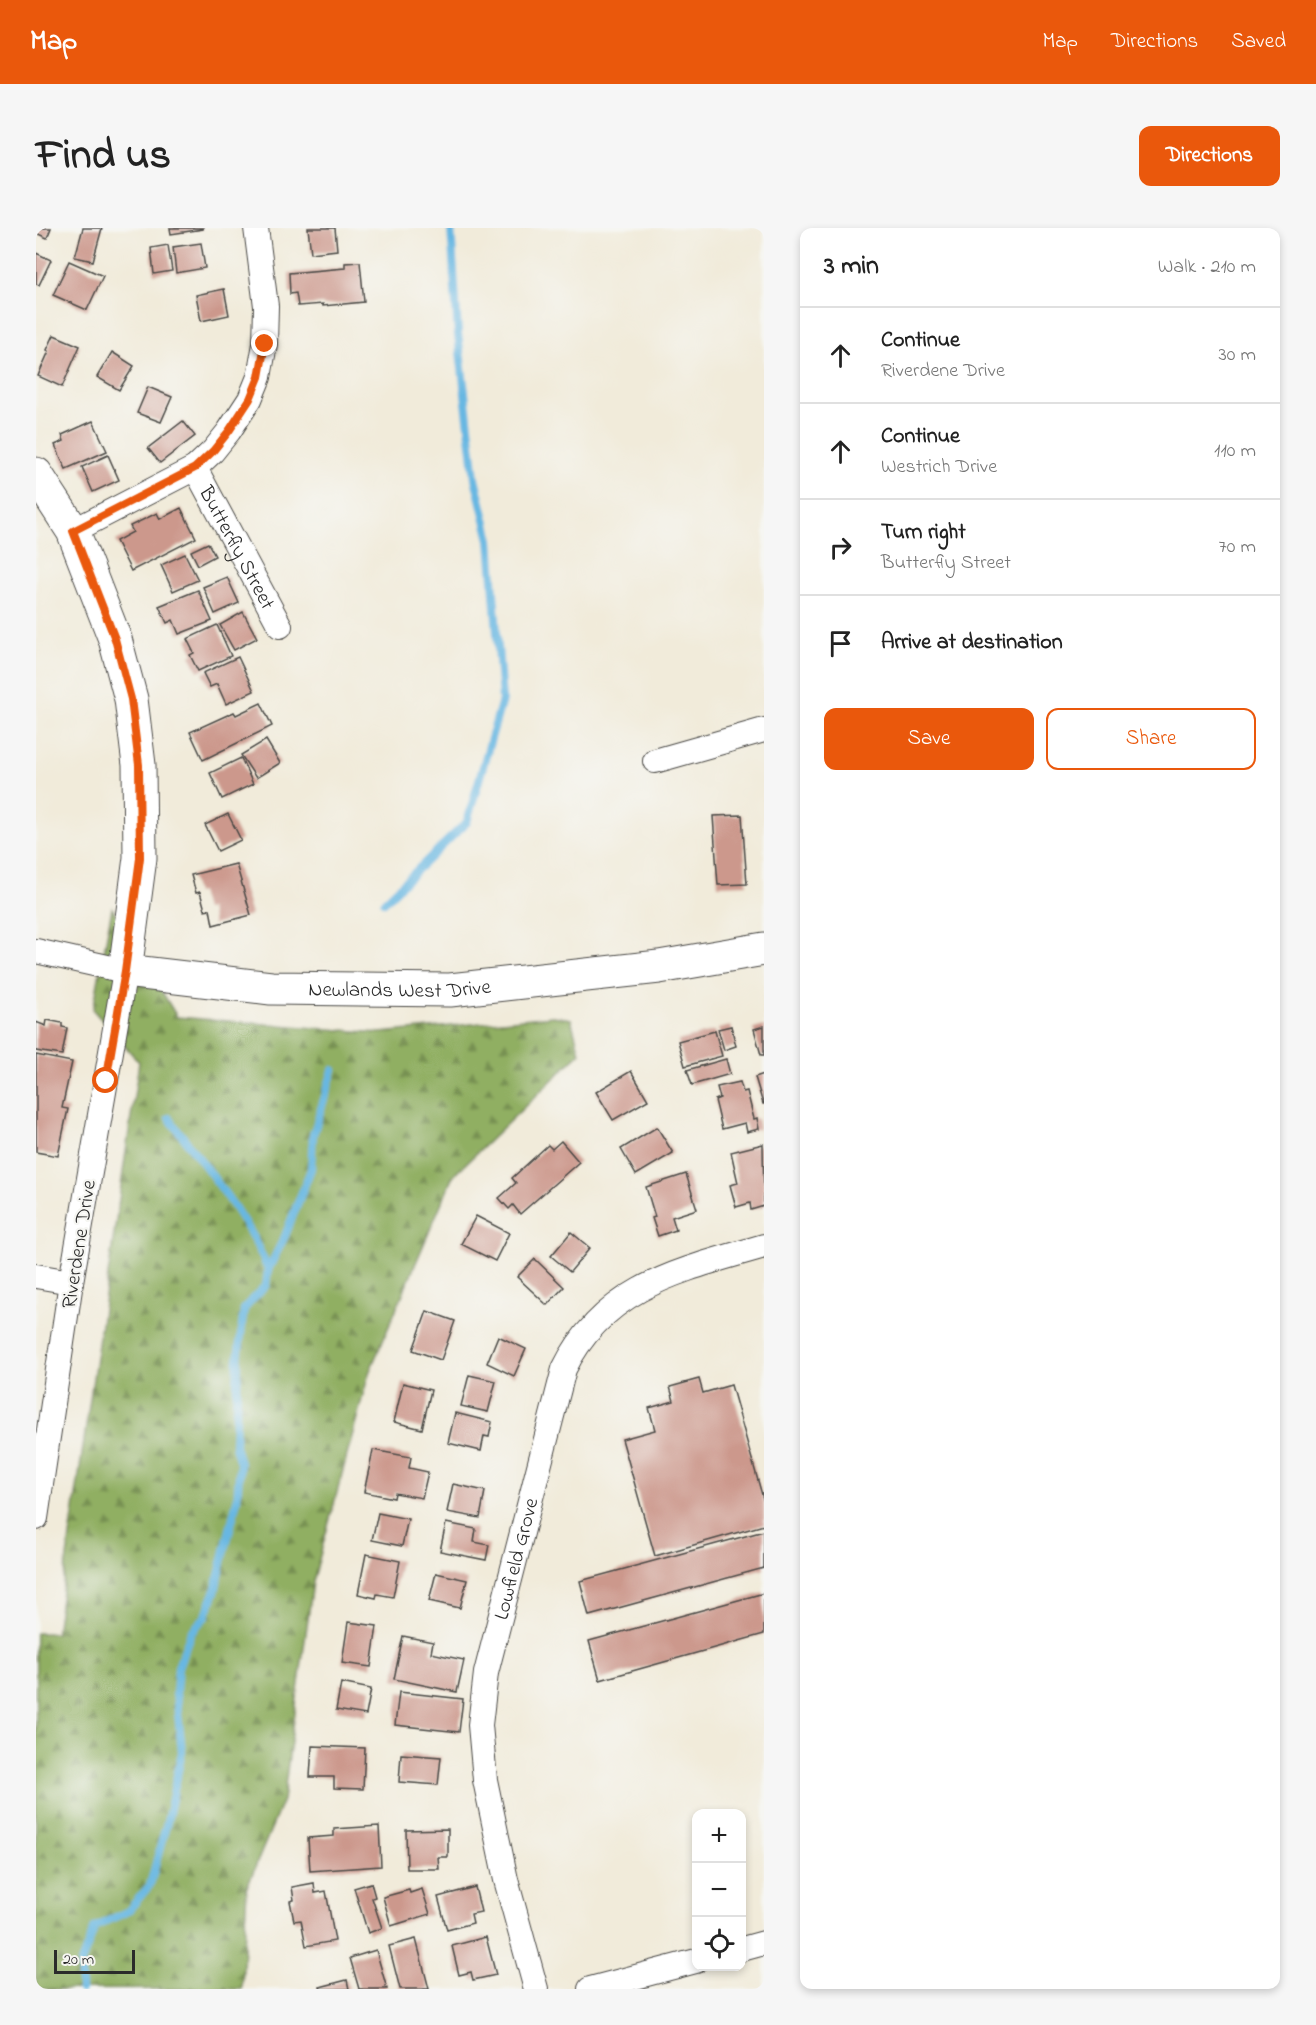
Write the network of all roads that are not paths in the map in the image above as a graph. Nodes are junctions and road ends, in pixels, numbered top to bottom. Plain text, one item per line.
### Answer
1 (256, 228) edge
2 (195, 468) junction
3 (36, 474) edge
4 (73, 531) junction
5 (280, 626) dead end
6 (764, 730) edge
7 (656, 761) dead end
8 (764, 949) edge
9 (36, 951) edge
10 (125, 971) junction
11 (764, 1246) edge
12 (36, 1276) edge
13 (71, 1282) junction
14 (36, 1518) edge
15 (764, 1943) edge
16 (746, 1948) edge
17 (692, 1962) edge
18 (536, 1989) edge
19 (590, 1989) edge

1 - 2 street, Butterfly Street
2 - 4 street, Butterfly Street
2 - 5 street, Butterfly Street
3 - 4 street
4 - 10 street
6 - 7 street
8 - 10 street, Newlands West Drive
9 - 10 street, Newlands West Drive
10 - 13 street, Riverdene Drive
11 - 18 street, Lowfield Grove
12 - 13 street
13 - 14 street, Riverdene Drive
15 - 16 street
17 - 19 street

